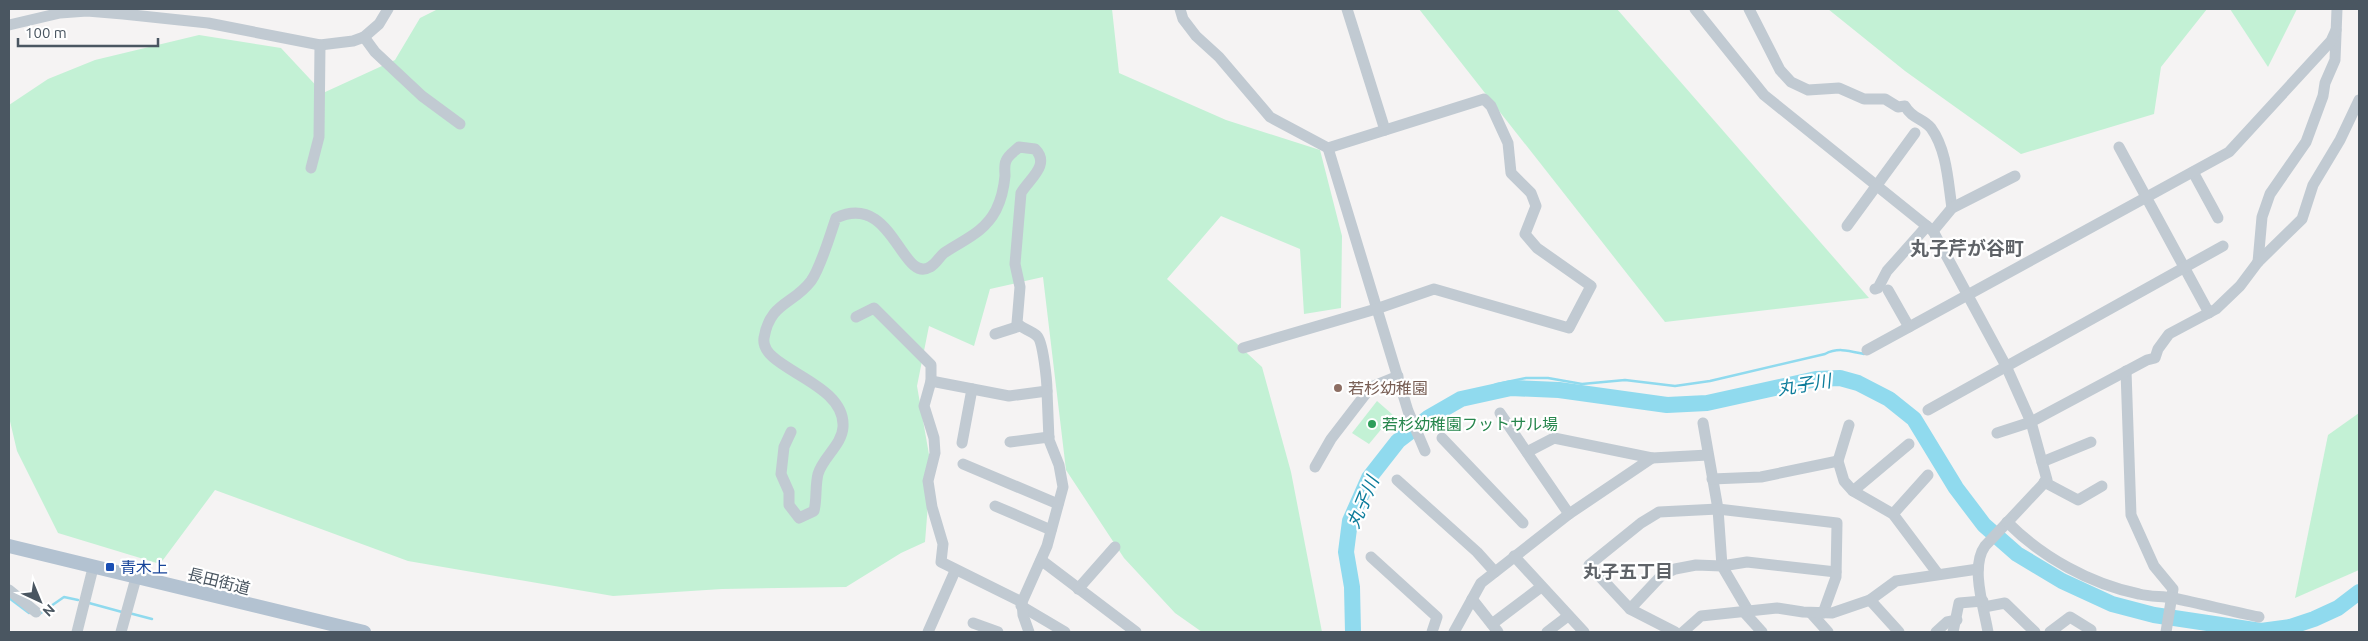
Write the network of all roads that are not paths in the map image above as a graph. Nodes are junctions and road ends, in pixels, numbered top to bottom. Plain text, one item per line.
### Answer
1 (388, 9) edge
2 (1180, 9) edge
3 (1347, 9) edge
4 (1695, 9) edge
5 (1749, 9) edge
6 (2337, 9) edge
7 (38, 13) edge
8 (9, 25) edge
9 (2336, 30) junction
10 (364, 37) junction
11 (320, 46) junction
12 (2359, 100) edge
13 (460, 124) dead end
14 (1385, 130) junction
15 (1915, 133) dead end
16 (2118, 147) dead end
17 (1328, 148) junction
18 (311, 168) dead end
19 (2193, 172) junction
20 (2014, 176) dead end
21 (1877, 184) junction
22 (2146, 198) junction
23 (1952, 208) junction
24 (2218, 218) dead end
25 (1847, 226) dead end
26 (1930, 228) junction
27 (2223, 246) dead end
28 (2258, 262) junction
29 (2185, 268) junction
30 (1875, 289) dead end
31 (1888, 290) dead end
32 (1967, 295) junction
33 (1376, 309) junction
34 (2209, 313) junction
35 (856, 317) dead end
36 (1020, 326) junction
37 (1909, 327) junction
38 (994, 334) dead end
39 (1243, 348) dead end
40 (1867, 350) dead end
41 (2006, 366) junction
42 (2126, 371) junction
43 (1398, 376) junction
44 (931, 381) junction
45 (972, 388) junction
46 (1047, 391) junction
47 (1928, 410) dead end
48 (1500, 413) dead end
49 (2031, 422) junction
50 (1704, 423) dead end
51 (1849, 425) dead end
52 (791, 432) dead end
53 (1997, 433) dead end
54 (1049, 437) junction
55 (1442, 438) dead end
56 (1010, 442) dead end
57 (2091, 442) dead end
58 (962, 443) dead end
59 (1909, 444) dead end
60 (1424, 449) dead end
61 (1527, 452) junction
62 (1708, 455) junction
63 (1652, 458) junction
64 (1838, 461) junction
65 (2042, 462) junction
66 (964, 464) dead end
67 (1315, 467) dead end
68 (1928, 474) dead end
69 (1712, 479) junction
70 (1397, 480) dead end
71 (2044, 482) junction
72 (2102, 486) dead end
73 (1854, 491) junction
74 (1058, 504) junction
75 (995, 506) dead end
76 (1718, 509) junction
77 (1569, 514) junction
78 (1893, 514) junction
79 (1523, 523) dead end
80 (2007, 523) junction
81 (1051, 530) junction
82 (9, 546) edge
83 (1115, 547) dead end
84 (1514, 556) junction
85 (1371, 557) dead end
86 (1041, 560) junction
87 (1722, 566) junction
88 (93, 568) junction
89 (1978, 569) junction
90 (955, 570) junction
91 (1495, 572) junction
92 (1836, 572) junction
93 (1938, 574) junction
94 (136, 578) junction
95 (1541, 587) junction
96 (1078, 589) junction
97 (9, 590) edge
98 (1472, 599) junction
99 (1870, 600) junction
100 (2172, 600) junction
101 (1022, 604) junction
102 (1983, 604) junction
103 (1630, 609) junction
104 (36, 612) dead end
105 (1747, 612) junction
106 (1817, 613) junction
107 (1568, 616) junction
108 (2259, 617) dead end
109 (1956, 620) junction
110 (973, 623) dead end
111 (1495, 628) edge
112 (2091, 630) dead end
113 (77, 632) edge
114 (121, 632) edge
115 (364, 632) edge
116 (928, 632) edge
117 (998, 632) edge
118 (1029, 632) edge
119 (1066, 632) edge
120 (1136, 632) edge
121 (1432, 632) edge
122 (1454, 632) edge
123 (1547, 632) edge
124 (1584, 632) edge
125 (1675, 632) edge
126 (1683, 632) edge
127 (1762, 632) edge
128 (1828, 632) edge
129 (1899, 632) edge
130 (1936, 632) edge
131 (1954, 632) edge
132 (1988, 632) edge
133 (2035, 632) edge
134 (2050, 632) edge
135 (2166, 632) edge

1 - 10 street
2 - 17 street
3 - 14 street
4 - 21 street
5 - 23 street
6 - 9 street
7 - 8 street
7 - 11 street
9 - 19 street
9 - 28 street
10 - 11 street
10 - 13 street
11 - 18 street
12 - 28 street
14 - 17 street
14 - 33 street
15 - 21 street
16 - 22 street
17 - 33 street
19 - 22 street
19 - 24 street
20 - 23 street
21 - 25 street
21 - 26 street
22 - 29 street
22 - 32 street
23 - 26 street
26 - 30 street
26 - 32 street
27 - 29 street
28 - 34 street
29 - 34 street
29 - 41 street
31 - 37 street
32 - 37 street
32 - 41 street
33 - 39 street
33 - 43 street
34 - 42 street
35 - 44 street
36 - 38 street
36 - 46 street
36 - 52 street
37 - 40 street
41 - 47 street
41 - 49 street
42 - 49 street
42 - 100 street
43 - 60 street
43 - 67 street
44 - 45 street
44 - 90 street
45 - 46 street
45 - 58 street
46 - 54 street
48 - 61 street
49 - 53 street
49 - 65 street
50 - 62 street
51 - 64 street
54 - 56 street
54 - 74 street
55 - 79 street
57 - 65 street
59 - 73 street
61 - 63 street
61 - 77 street
62 - 63 street
62 - 69 street
63 - 77 street
64 - 69 street
64 - 73 street
65 - 71 street
66 - 74 street
68 - 78 street
69 - 76 street
70 - 91 street
71 - 72 street
71 - 80 street
73 - 78 street
74 - 81 street
75 - 81 street
76 - 87 street
76 - 92 street
76 - 103 street
77 - 84 street
78 - 93 street
80 - 89 street
80 - 100 street
81 - 86 street
82 - 88 main road, 長田街道
83 - 96 street
84 - 91 street
84 - 95 street
85 - 121 street
86 - 96 street
86 - 101 street
87 - 92 street
87 - 103 street
87 - 105 street
88 - 94 main road, 長田街道
88 - 113 street
89 - 93 street
89 - 102 street
90 - 101 street
90 - 116 street
91 - 98 street
92 - 106 street
93 - 99 street
94 - 114 street
94 - 115 main road, 長田街道
95 - 107 street
95 - 111 street
96 - 120 street
97 - 104 street
98 - 111 street
98 - 122 street
99 - 106 street
99 - 129 street
100 - 108 street
100 - 135 street
101 - 118 street
101 - 119 street
102 - 109 street
102 - 132 street
102 - 133 street
103 - 125 street
105 - 106 street
105 - 126 street
105 - 127 street
106 - 128 street
107 - 123 street
107 - 124 street
109 - 130 street
109 - 131 street
110 - 117 street
112 - 134 street

